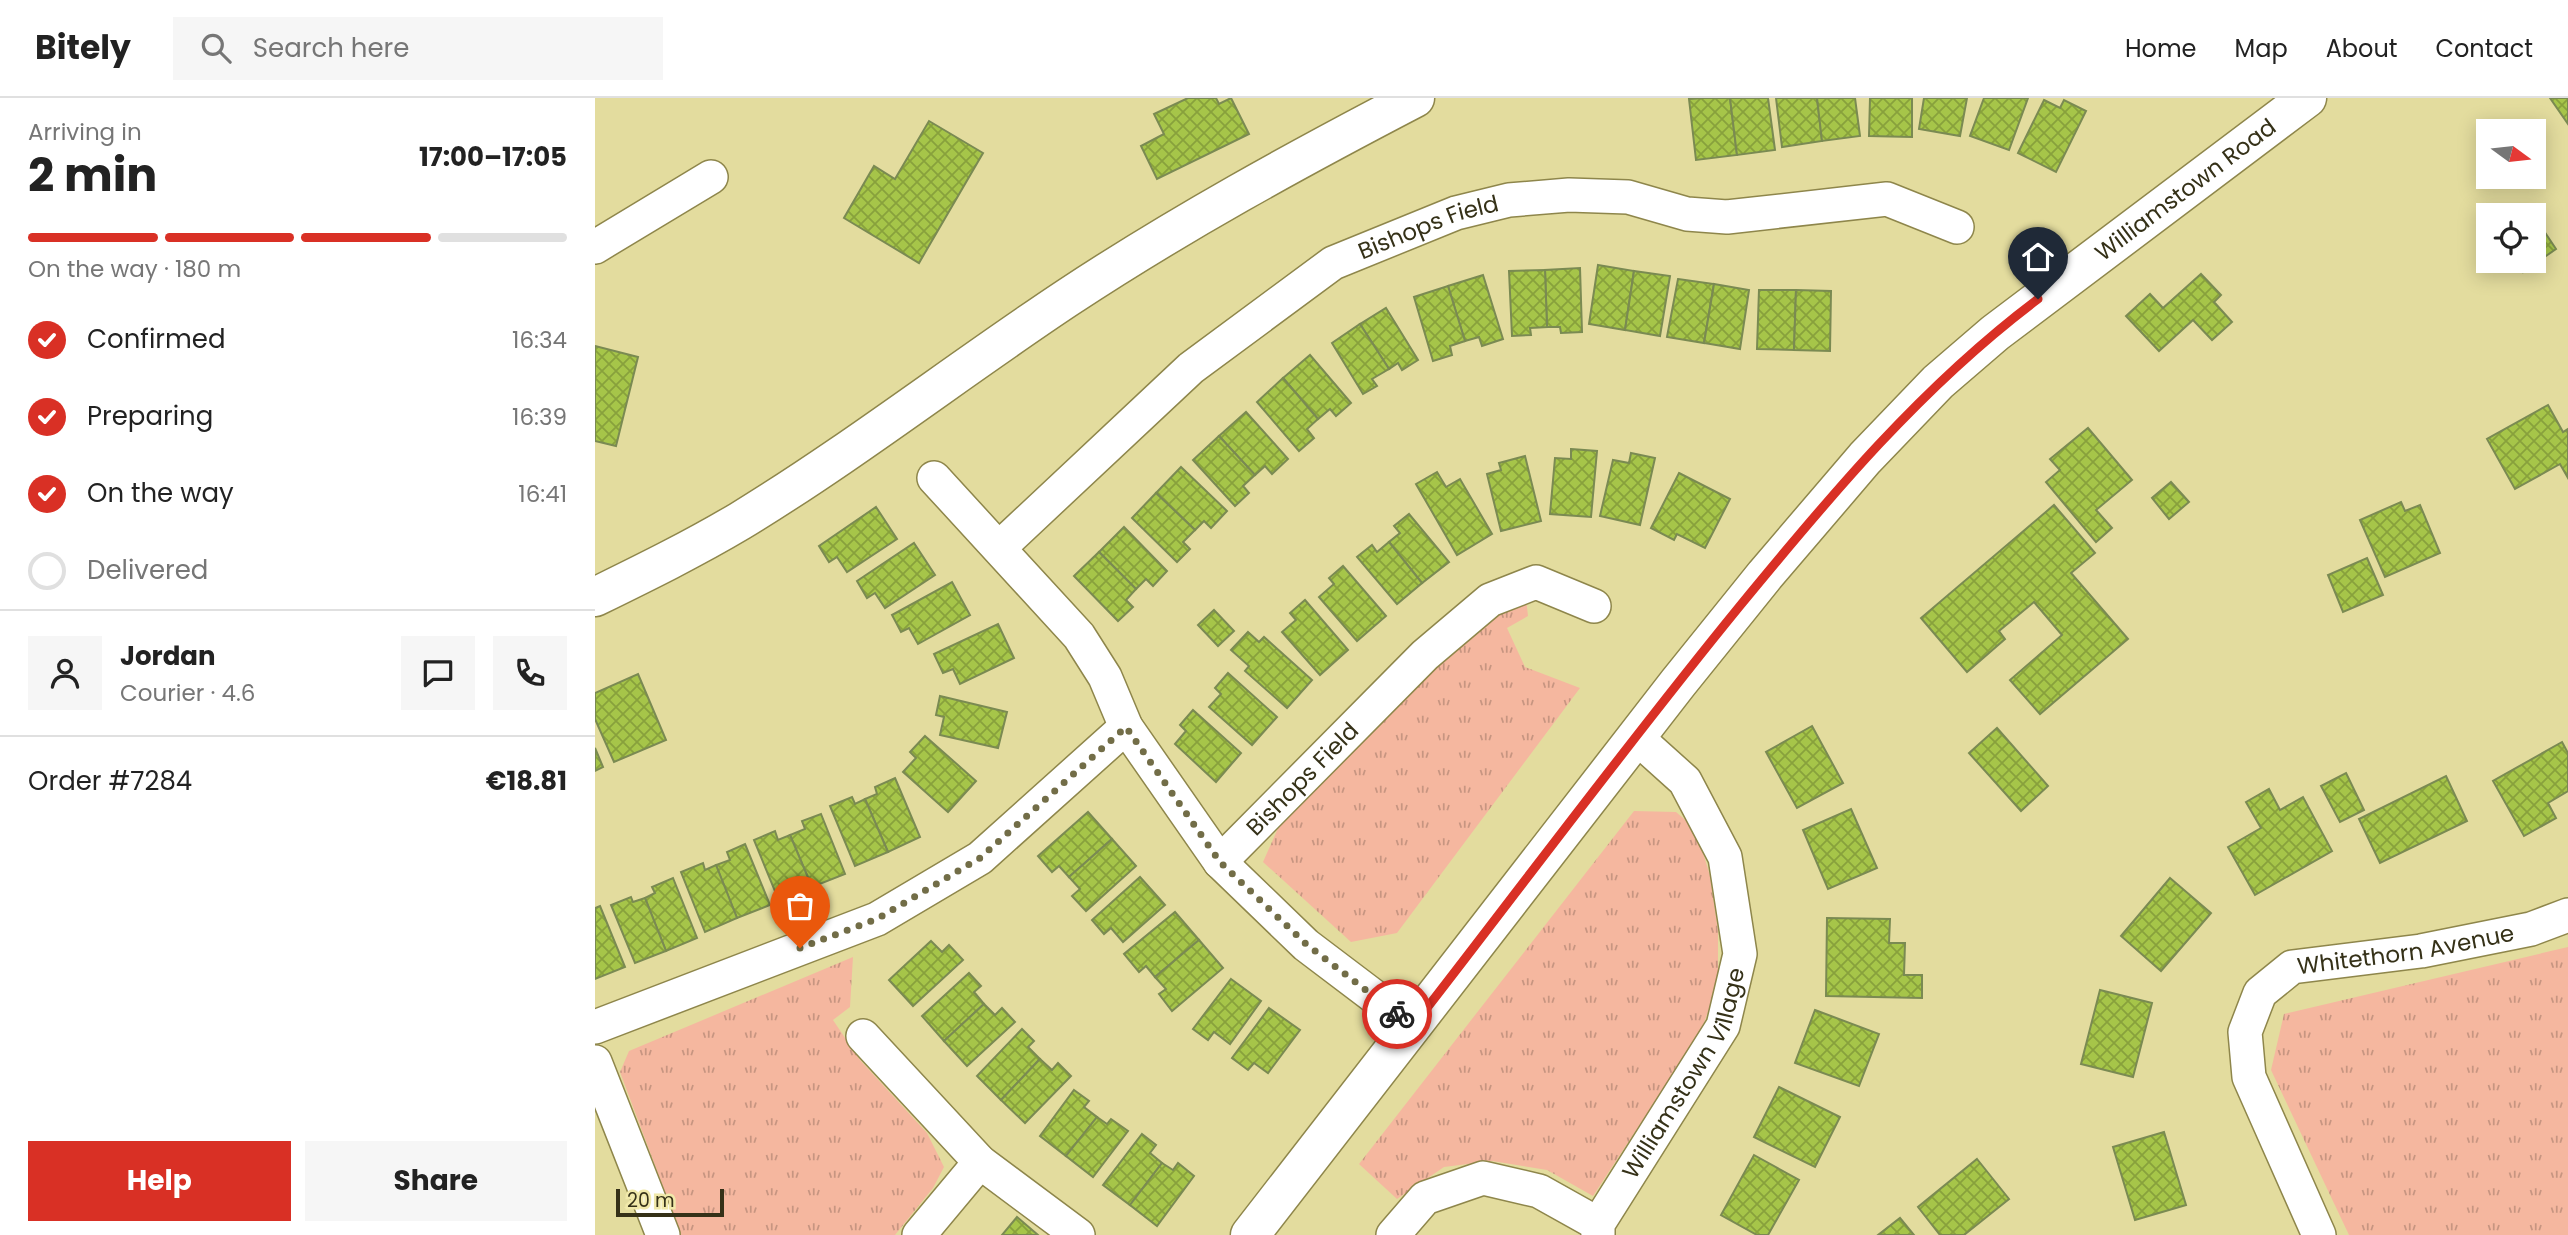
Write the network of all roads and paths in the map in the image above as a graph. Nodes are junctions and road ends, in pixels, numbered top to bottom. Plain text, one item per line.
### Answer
1 (1415, 98) edge
2 (2307, 98) edge
3 (711, 177) dead end
4 (1957, 227) dead end
5 (595, 247) edge
6 (934, 478) dead end
7 (999, 548) junction
8 (595, 597) edge
9 (1594, 606) dead end
10 (1126, 727) junction
11 (1636, 737) junction
12 (1220, 862) junction
13 (2568, 915) edge
14 (1413, 1026) junction
15 (595, 1027) edge
16 (863, 1037) dead end
17 (595, 1062) edge
18 (980, 1162) junction
19 (1598, 1230) edge
20 (663, 1235) edge
21 (919, 1235) edge
22 (1078, 1235) edge
23 (1250, 1235) edge
24 (1393, 1235) edge
25 (2319, 1235) edge

1 - 8 street
2 - 11 street, Williamstown Road
3 - 5 street
4 - 7 street, Bishops Field
6 - 7 street
7 - 10 street
9 - 12 street, Bishops Field
10 - 12 street
10 - 15 street
11 - 14 street, Williamstown Road
11 - 19 street, Williamstown Village
12 - 14 street
13 - 25 street, Whitethorn Avenue
14 - 23 street, Williamstown Road
16 - 18 street
17 - 20 street
18 - 21 street
18 - 22 street
19 - 24 street, Williamstown Village

